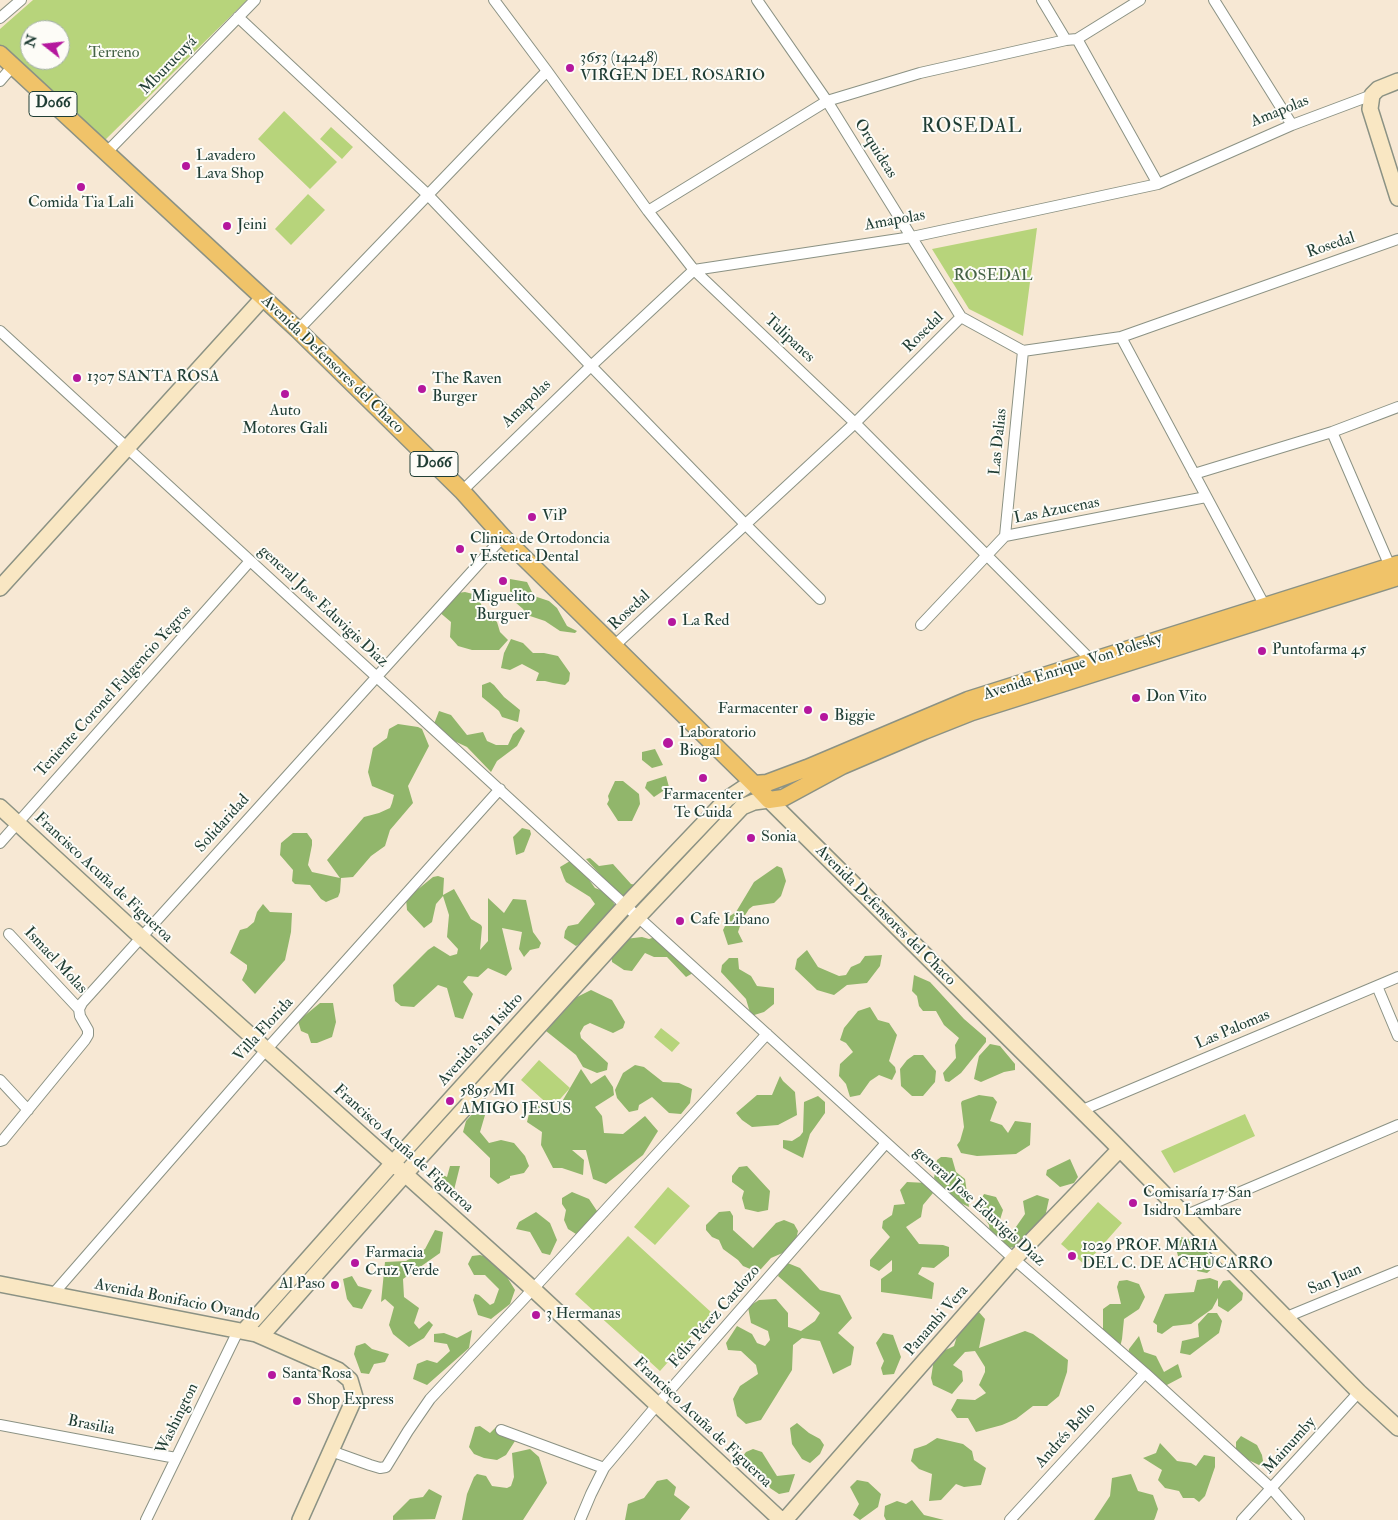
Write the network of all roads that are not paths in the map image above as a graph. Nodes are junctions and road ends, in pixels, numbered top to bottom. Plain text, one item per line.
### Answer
1 (21, 0) edge
2 (255, 0) edge
3 (494, 0) edge
4 (757, 0) edge
5 (1042, 0) edge
6 (1140, 0) edge
7 (1214, 0) edge
8 (238, 17) junction
9 (0, 18) edge
10 (1071, 40) junction
11 (0, 54) edge
12 (12, 67) junction
13 (547, 71) junction
14 (0, 81) edge
15 (1398, 81) edge
16 (1372, 95) junction
17 (827, 101) junction
18 (1292, 125) junction
19 (106, 153) junction
20 (1158, 184) junction
21 (427, 194) junction
22 (1398, 198) edge
23 (648, 211) junction
24 (912, 237) junction
25 (1398, 238) edge
26 (694, 270) junction
27 (263, 298) junction
28 (961, 317) junction
29 (298, 330) junction
30 (0, 331) edge
31 (1121, 337) junction
32 (1023, 351) junction
33 (591, 366) junction
34 (1398, 407) edge
35 (855, 423) junction
36 (1332, 432) junction
37 (127, 448) junction
38 (1194, 474) junction
39 (462, 491) junction
40 (1206, 497) junction
41 (745, 524) junction
42 (1004, 536) junction
43 (503, 537) junction
44 (986, 554) junction
45 (250, 561) junction
46 (1396, 572) edge
47 (0, 588) edge
48 (820, 599) dead end
49 (1268, 612) junction
50 (921, 625) dead end
51 (614, 646) junction
52 (1094, 666) junction
53 (377, 677) junction
54 (754, 784) junction
55 (500, 789) junction
56 (769, 800) junction
57 (0, 807) edge
58 (18, 824) junction
59 (0, 843) edge
60 (626, 905) junction
61 (638, 917) junction
62 (9, 934) dead end
63 (141, 937) junction
64 (1398, 977) edge
65 (1377, 986) junction
66 (79, 1009) junction
67 (767, 1034) junction
68 (1398, 1036) edge
69 (266, 1050) junction
70 (0, 1080) edge
71 (28, 1110) junction
72 (1080, 1111) junction
73 (1398, 1125) edge
74 (0, 1141) edge
75 (886, 1143) junction
76 (1119, 1150) junction
77 (392, 1163) junction
78 (405, 1174) junction
79 (1184, 1216) junction
80 (1014, 1259) junction
81 (1398, 1270) edge
82 (0, 1284) edge
83 (533, 1290) junction
84 (54, 1294) junction
85 (1284, 1318) junction
86 (241, 1331) junction
87 (262, 1336) junction
88 (1145, 1372) junction
89 (1359, 1392) junction
90 (657, 1405) junction
91 (0, 1425) edge
92 (1398, 1428) edge
93 (501, 1430) dead end
94 (331, 1451) junction
95 (176, 1458) junction
96 (604, 1468) junction
97 (1272, 1489) junction
98 (146, 1520) edge
99 (300, 1520) edge
100 (580, 1520) edge
101 (781, 1520) edge
102 (785, 1520) edge
103 (1010, 1520) edge
104 (1242, 1520) edge
105 (1299, 1520) edge

1 - 9 street
2 - 8 street, Mburucuyá
3 - 13 street, Tulipanes
4 - 17 street, Orquideas
5 - 10 street
6 - 10 street
7 - 18 street
8 - 19 street, Mburucuyá
8 - 21 street
10 - 17 street
10 - 20 street
11 - 12 main road, Avenida Defensores del Chaco / D066
12 - 14 street
12 - 19 main road, Avenida Defensores del Chaco / D066
13 - 21 street
13 - 23 street, Tulipanes
15 - 16 main road, Amapolas
16 - 18 street, Amapolas
16 - 22 main road
17 - 23 street
17 - 24 street, Orquideas
18 - 20 street, Amapolas
19 - 27 main road, Avenida Defensores del Chaco / D066
20 - 24 street, Amapolas
21 - 29 street
21 - 33 street
23 - 26 street, Tulipanes
24 - 26 street, Amapolas
24 - 28 street, Orquideas
25 - 31 street, Rosedal
26 - 33 street, Amapolas
26 - 35 street, Tulipanes
27 - 29 main road, Avenida Defensores del Chaco / D066
27 - 37 main road
28 - 32 street, Rosedal
28 - 35 street, Rosedal
29 - 39 main road, Avenida Defensores del Chaco / D066
30 - 37 street, general Jose Eduvigis Diaz
31 - 32 street, Rosedal
31 - 38 street
32 - 42 street, Las Dalias
33 - 39 street, Amapolas
33 - 41 street
34 - 36 street
35 - 41 street, Rosedal
35 - 44 street, Tulipanes
36 - 38 street
36 - 46 street
37 - 45 street, general Jose Eduvigis Diaz
37 - 47 main road
38 - 40 street
39 - 43 main road, Avenida Defensores del Chaco / D066
40 - 42 street, Las Azucenas
40 - 49 street
41 - 48 street
41 - 51 street, Rosedal
42 - 44 street, Las Azucenas
43 - 51 main road, Avenida Defensores del Chaco / D066
43 - 53 street, Solidaridad
44 - 50 street, Las Azucenas
44 - 52 street, Tulipanes
45 - 53 street, general Jose Eduvigis Diaz
45 - 58 street, Teniente Coronel Fulgencio Yegros
46 - 49 main road, Avenida Enrique Von Polesky
49 - 52 main road, Avenida Enrique Von Polesky
51 - 54 main road, Avenida Defensores del Chaco / D066
52 - 54 main road, Avenida Enrique Von Polesky
52 - 56 main road, Avenida Enrique Von Polesky
53 - 55 street, general Jose Eduvigis Diaz
53 - 63 street, Solidaridad
54 - 56 main road, Avenida Defensores del Chaco / D066
54 - 60 main road, Avenida San Isidro
55 - 60 street, general Jose Eduvigis Diaz
55 - 69 street, Villa Florida
56 - 61 main road, Avenida San Isidro
56 - 72 main road, Avenida Defensores del Chaco / D066
57 - 58 main road, Francisco Acuña de Figueroa
58 - 59 street, Teniente Coronel Fulgencio Yegros
58 - 63 main road, Francisco Acuña de Figueroa
60 - 61 street, general Jose Eduvigis Diaz
60 - 77 main road, Avenida San Isidro
61 - 67 street, general Jose Eduvigis Diaz
61 - 78 main road, Avenida San Isidro
62 - 66 street, Ismael Molas
63 - 66 street, Solidaridad
63 - 69 main road, Francisco Acuña de Figueroa
64 - 65 street, Las Palomas
65 - 68 street
65 - 72 street, Las Palomas
66 - 71 street
67 - 75 street, general Jose Eduvigis Diaz
67 - 83 street
69 - 77 main road, Francisco Acuña de Figueroa
69 - 84 street, Villa Florida
70 - 71 street
71 - 74 street
72 - 76 main road, Avenida Defensores del Chaco / D066
73 - 79 street
75 - 80 street, general Jose Eduvigis Diaz
75 - 90 street, Félix Pérez Cardozo
76 - 79 main road, Avenida Defensores del Chaco / D066
76 - 80 main road, Panambi Vera
77 - 78 main road, Francisco Acuña de Figueroa
77 - 86 main road, Avenida San Isidro
78 - 83 main road, Francisco Acuña de Figueroa
78 - 87 main road, Avenida San Isidro
79 - 85 main road, Avenida Defensores del Chaco / D066
80 - 88 street, general Jose Eduvigis Diaz
80 - 102 main road, Panambi Vera
81 - 85 street, San Juan
82 - 84 main road, Avenida Bonifacio Ovando
83 - 90 main road, Francisco Acuña de Figueroa
83 - 94 street
84 - 86 main road, Avenida Bonifacio Ovando
85 - 89 main road, Avenida Defensores del Chaco / D066
86 - 87 main road, Avenida Bonifacio Ovando
86 - 95 street, Washington
87 - 94 main road, Avenida Bonifacio Ovando
88 - 97 street, general Jose Eduvigis Diaz
88 - 103 street, Andrés Bello
89 - 92 main road, Avenida Defensores del Chaco / D066
89 - 97 street, Mainumby
90 - 96 street, Félix Pérez Cardozo
90 - 101 main road, Francisco Acuña de Figueroa
91 - 95 street, Brasilia
93 - 96 street
94 - 99 main road
95 - 98 street, Washington
96 - 100 street, Félix Pérez Cardozo
97 - 104 street, Mainumby
97 - 105 street, general Jose Eduvigis Diaz

